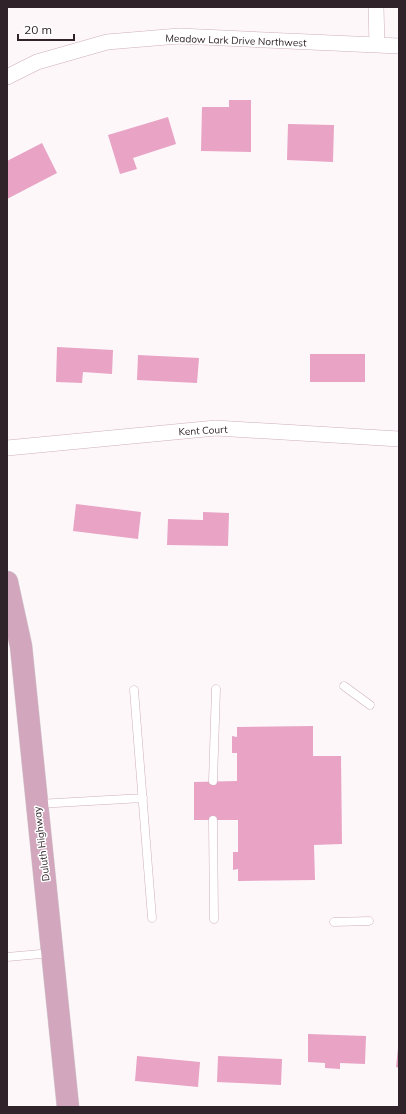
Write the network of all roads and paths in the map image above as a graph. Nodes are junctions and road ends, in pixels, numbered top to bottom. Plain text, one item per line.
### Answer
1 (376, 7) edge
2 (377, 45) junction
3 (399, 46) edge
4 (7, 77) edge
5 (399, 439) edge
6 (7, 448) edge
7 (7, 582) edge
8 (344, 686) dead end
9 (216, 689) dead end
10 (134, 690) dead end
11 (370, 705) dead end
12 (213, 781) dead end
13 (143, 798) junction
14 (36, 804) junction
15 (213, 820) dead end
16 (152, 918) dead end
17 (214, 919) dead end
18 (369, 921) dead end
19 (334, 922) dead end
20 (53, 953) junction
21 (7, 957) edge
22 (68, 1107) edge

1 - 2 street
2 - 3 street, Meadow Lark Drive Northwest
2 - 4 street, Meadow Lark Drive Northwest
5 - 6 street, Kent Court
7 - 14 main road, Duluth Highway
8 - 11 lane
9 - 12 lane
10 - 13 lane
13 - 14 lane
13 - 16 lane
14 - 20 main road, Duluth Highway
15 - 17 lane
18 - 19 lane
20 - 21 lane
20 - 22 main road, Duluth Highway

